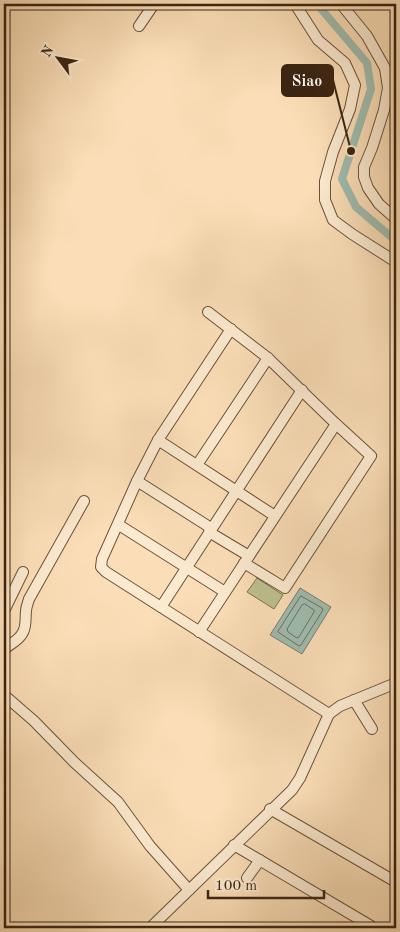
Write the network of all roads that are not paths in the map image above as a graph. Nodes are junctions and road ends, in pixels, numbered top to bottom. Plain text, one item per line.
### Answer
1 (154, 4) edge
2 (295, 4) edge
3 (341, 4) edge
4 (138, 26) dead end
5 (396, 218) edge
6 (396, 262) edge
7 (208, 312) dead end
8 (231, 330) junction
9 (268, 358) junction
10 (302, 390) junction
11 (336, 424) junction
12 (158, 440) junction
13 (197, 466) junction
14 (137, 481) junction
15 (236, 490) junction
16 (84, 501) dead end
17 (275, 516) junction
18 (118, 525) junction
19 (210, 530) junction
20 (246, 559) junction
21 (187, 568) junction
22 (23, 572) dead end
23 (225, 592) junction
24 (161, 607) junction
25 (4, 612) edge
26 (199, 632) junction
27 (4, 650) edge
28 (396, 683) edge
29 (4, 695) edge
30 (354, 700) junction
31 (329, 714) junction
32 (372, 729) dead end
33 (270, 809) junction
34 (234, 845) junction
35 (260, 860) junction
36 (247, 878) dead end
37 (396, 882) edge
38 (189, 890) junction
39 (371, 926) dead end
40 (150, 928) edge

1 - 4 street
2 - 6 street
3 - 5 street
7 - 8 street
8 - 9 street
8 - 12 street
9 - 10 street
9 - 13 street
10 - 11 street
10 - 15 street
11 - 17 street
11 - 20 street
12 - 13 street
12 - 14 street
13 - 15 street
14 - 18 street
14 - 19 street
15 - 17 street
15 - 19 street
16 - 27 street
17 - 20 street
18 - 21 street
18 - 24 street
19 - 20 street
19 - 21 street
20 - 23 street
21 - 23 street
21 - 24 street
22 - 25 street
23 - 26 street
24 - 26 street
26 - 31 street
28 - 30 street
29 - 38 street
30 - 31 street
30 - 32 street
31 - 33 street
33 - 34 street
33 - 37 street
34 - 35 street
34 - 38 street
35 - 36 street
35 - 39 street
38 - 40 street

